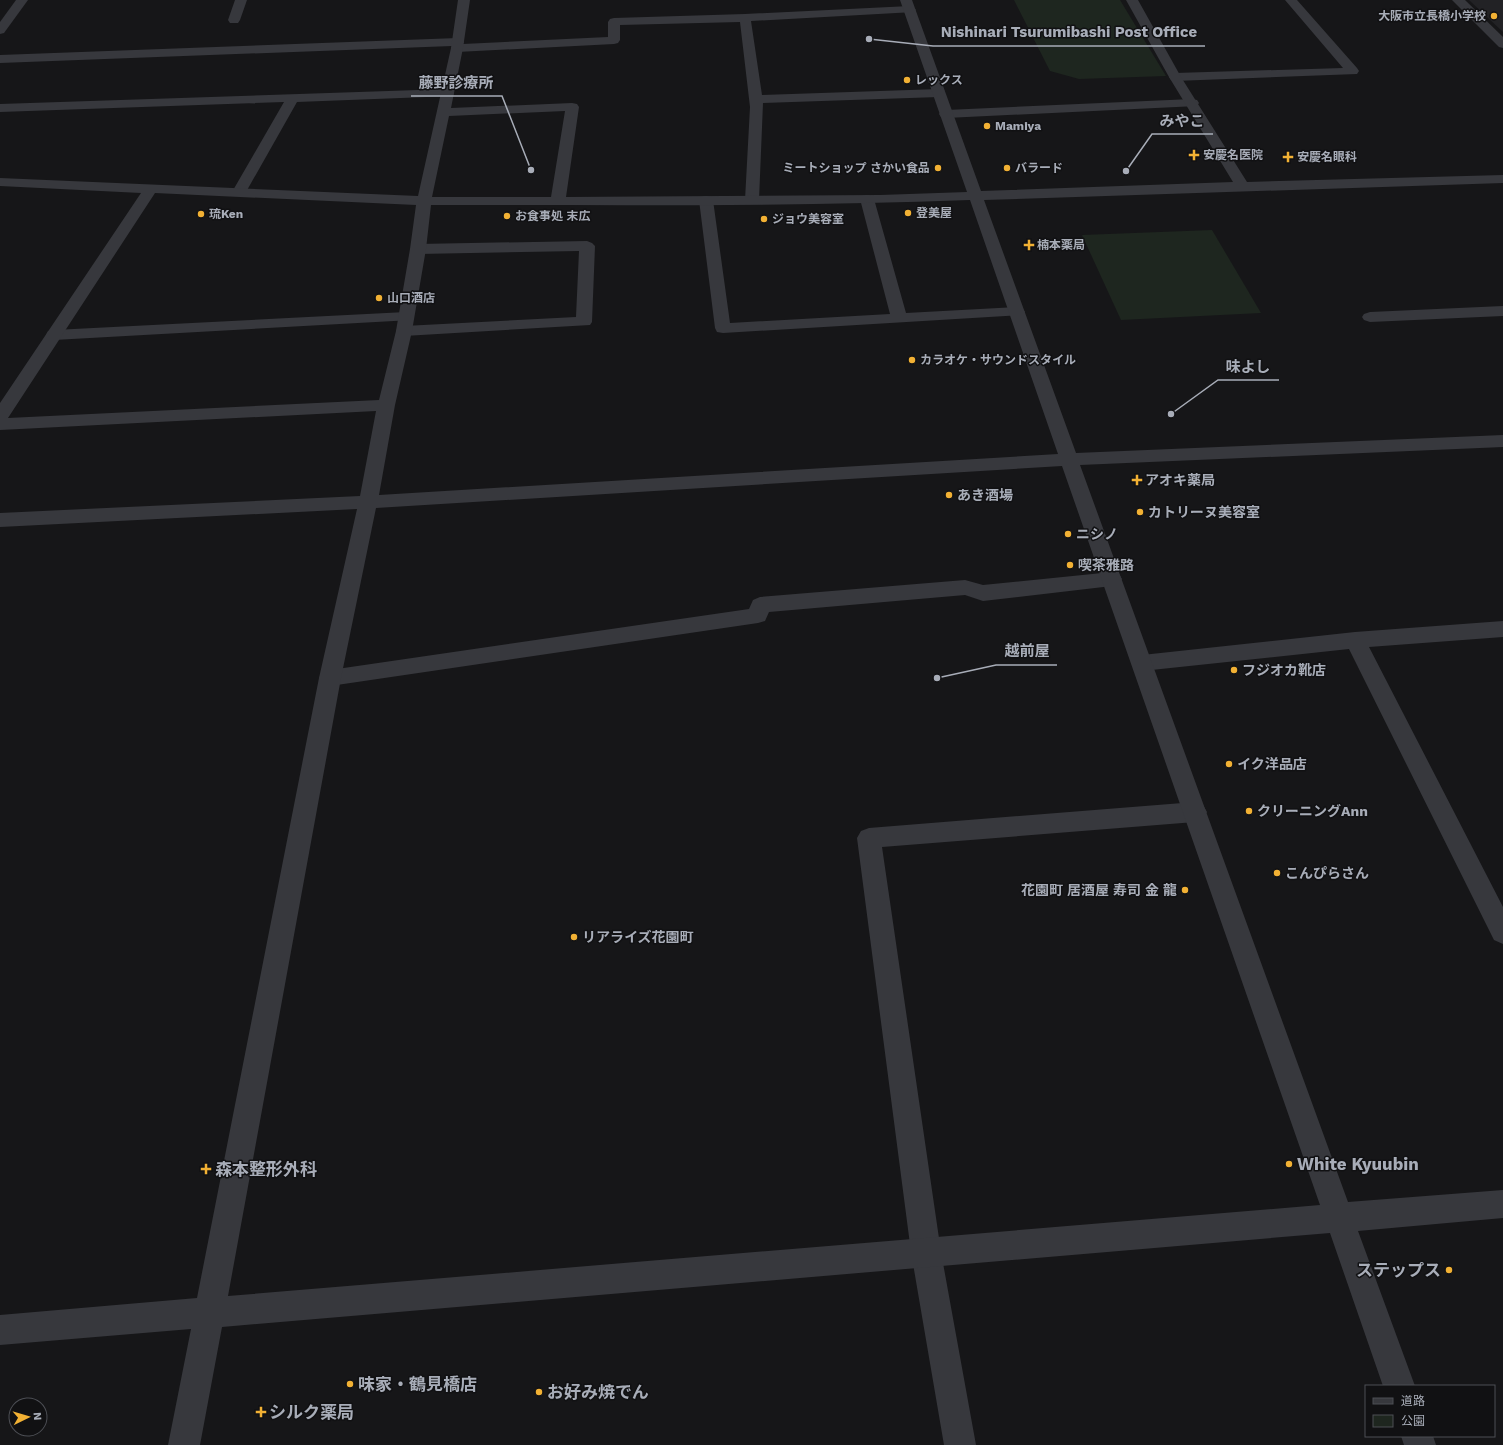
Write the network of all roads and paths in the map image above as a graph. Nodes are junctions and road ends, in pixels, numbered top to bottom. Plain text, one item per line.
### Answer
1 (22, 0) edge
2 (241, 0) edge
3 (464, 0) edge
4 (1132, 0) edge
5 (1291, 0) edge
6 (1458, 0) edge
7 (908, 5) edge
8 (745, 18) junction
9 (234, 20) dead end
10 (0, 30) edge
11 (1503, 44) edge
12 (458, 45) junction
13 (0, 59) edge
14 (1175, 76) junction
15 (939, 93) junction
16 (292, 99) junction
17 (756, 99) junction
18 (446, 103) junction
19 (1192, 103) junction
20 (0, 108) edge
21 (946, 114) junction
22 (1503, 179) edge
23 (0, 182) edge
24 (1243, 186) junction
25 (151, 188) junction
26 (239, 192) junction
27 (976, 196) junction
28 (867, 199) junction
29 (706, 200) junction
30 (752, 200) junction
31 (424, 201) junction
32 (558, 201) junction
33 (418, 249) junction
34 (1503, 310) edge
35 (1017, 312) junction
36 (1370, 317) dead end
37 (899, 318) junction
38 (405, 324) junction
39 (54, 335) junction
40 (386, 405) junction
41 (0, 416) edge
42 (0, 424) edge
43 (1503, 442) edge
44 (1070, 459) junction
45 (368, 502) junction
46 (0, 520) edge
47 (1112, 579) junction
48 (1503, 629) edge
49 (1355, 640) junction
50 (1142, 663) junction
51 (330, 678) junction
52 (1195, 812) junction
53 (1503, 932) edge
54 (1503, 1204) edge
55 (1339, 1218) junction
56 (926, 1252) junction
57 (210, 1312) junction
58 (0, 1330) edge
59 (1399, 1385) edge
60 (184, 1445) edge
61 (960, 1445) edge

1 - 10 street
2 - 9 street
3 - 12 street
4 - 14 street
5 - 14 street
6 - 11 street
7 - 8 street
7 - 15 street
8 - 12 street
8 - 17 street
12 - 13 street
12 - 18 street
14 - 19 street
15 - 17 street
15 - 21 street
16 - 18 street
16 - 20 street
16 - 26 street
17 - 30 street
18 - 31 street
18 - 32 street
19 - 21 street
19 - 24 street
21 - 27 street
22 - 24 street
23 - 25 street
24 - 27 street
25 - 26 street
25 - 39 street
26 - 31 street
27 - 28 street
27 - 35 street
28 - 30 street
28 - 37 street
29 - 30 street
29 - 32 street
29 - 37 street
31 - 32 street
31 - 33 street
33 - 38 street
33 - 38 street
34 - 36 street
35 - 37 street
35 - 44 street
38 - 39 street
38 - 40 street
39 - 41 street
40 - 42 street
40 - 45 street
43 - 44 street
44 - 45 street
44 - 47 street
45 - 46 street
45 - 51 street
47 - 50 street
47 - 51 street
48 - 49 street
49 - 50 street
49 - 53 street
50 - 52 street
51 - 57 street
52 - 55 street
52 - 56 street
54 - 55 street
55 - 56 street
55 - 59 street
56 - 57 street
56 - 61 street
57 - 58 street
57 - 60 street

